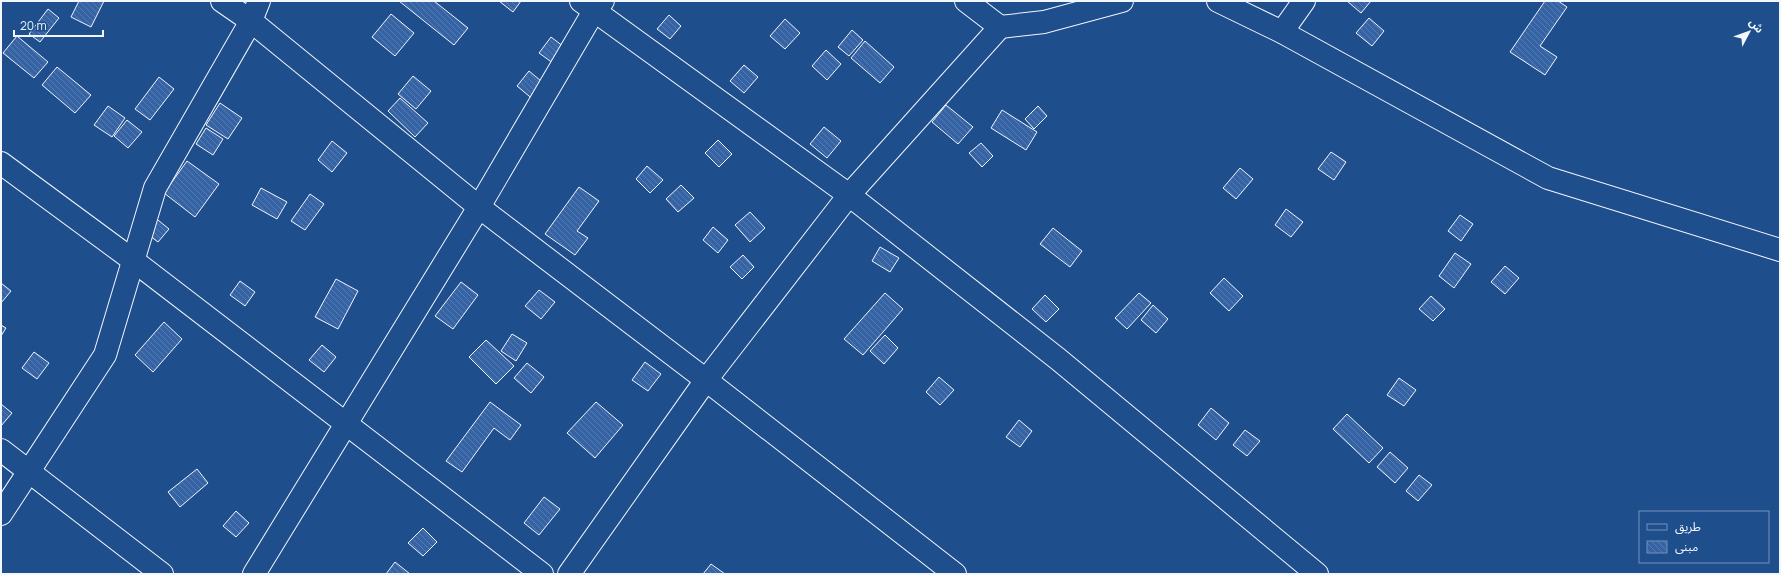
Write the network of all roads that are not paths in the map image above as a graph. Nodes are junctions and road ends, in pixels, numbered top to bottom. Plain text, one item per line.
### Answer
1 (222, 1) edge
2 (259, 1) edge
3 (966, 1) edge
4 (1122, 1) edge
5 (1218, 1) edge
6 (1304, 1) edge
7 (593, 4) edge
8 (251, 21) junction
9 (1000, 27) junction
10 (1282, 32) junction
11 (1, 163) edge
12 (849, 195) junction
13 (479, 207) junction
14 (1780, 250) edge
15 (134, 261) junction
16 (706, 380) junction
17 (346, 424) junction
18 (1, 450) edge
19 (30, 472) junction
20 (1, 514) edge
21 (162, 574) edge
22 (254, 574) edge
23 (542, 574) edge
24 (569, 574) edge
25 (955, 574) edge
26 (1317, 574) edge

1 - 8 street
2 - 8 street
3 - 9 street
4 - 9 street
5 - 10 street
6 - 10 street
7 - 12 street
7 - 13 street
8 - 13 street
8 - 15 street
9 - 12 street
10 - 14 street
11 - 15 street
12 - 16 street
12 - 26 street
13 - 16 street
13 - 17 street
15 - 17 street
15 - 19 street
16 - 24 street
16 - 25 street
17 - 22 street
17 - 23 street
18 - 19 street
19 - 20 street
19 - 21 street

